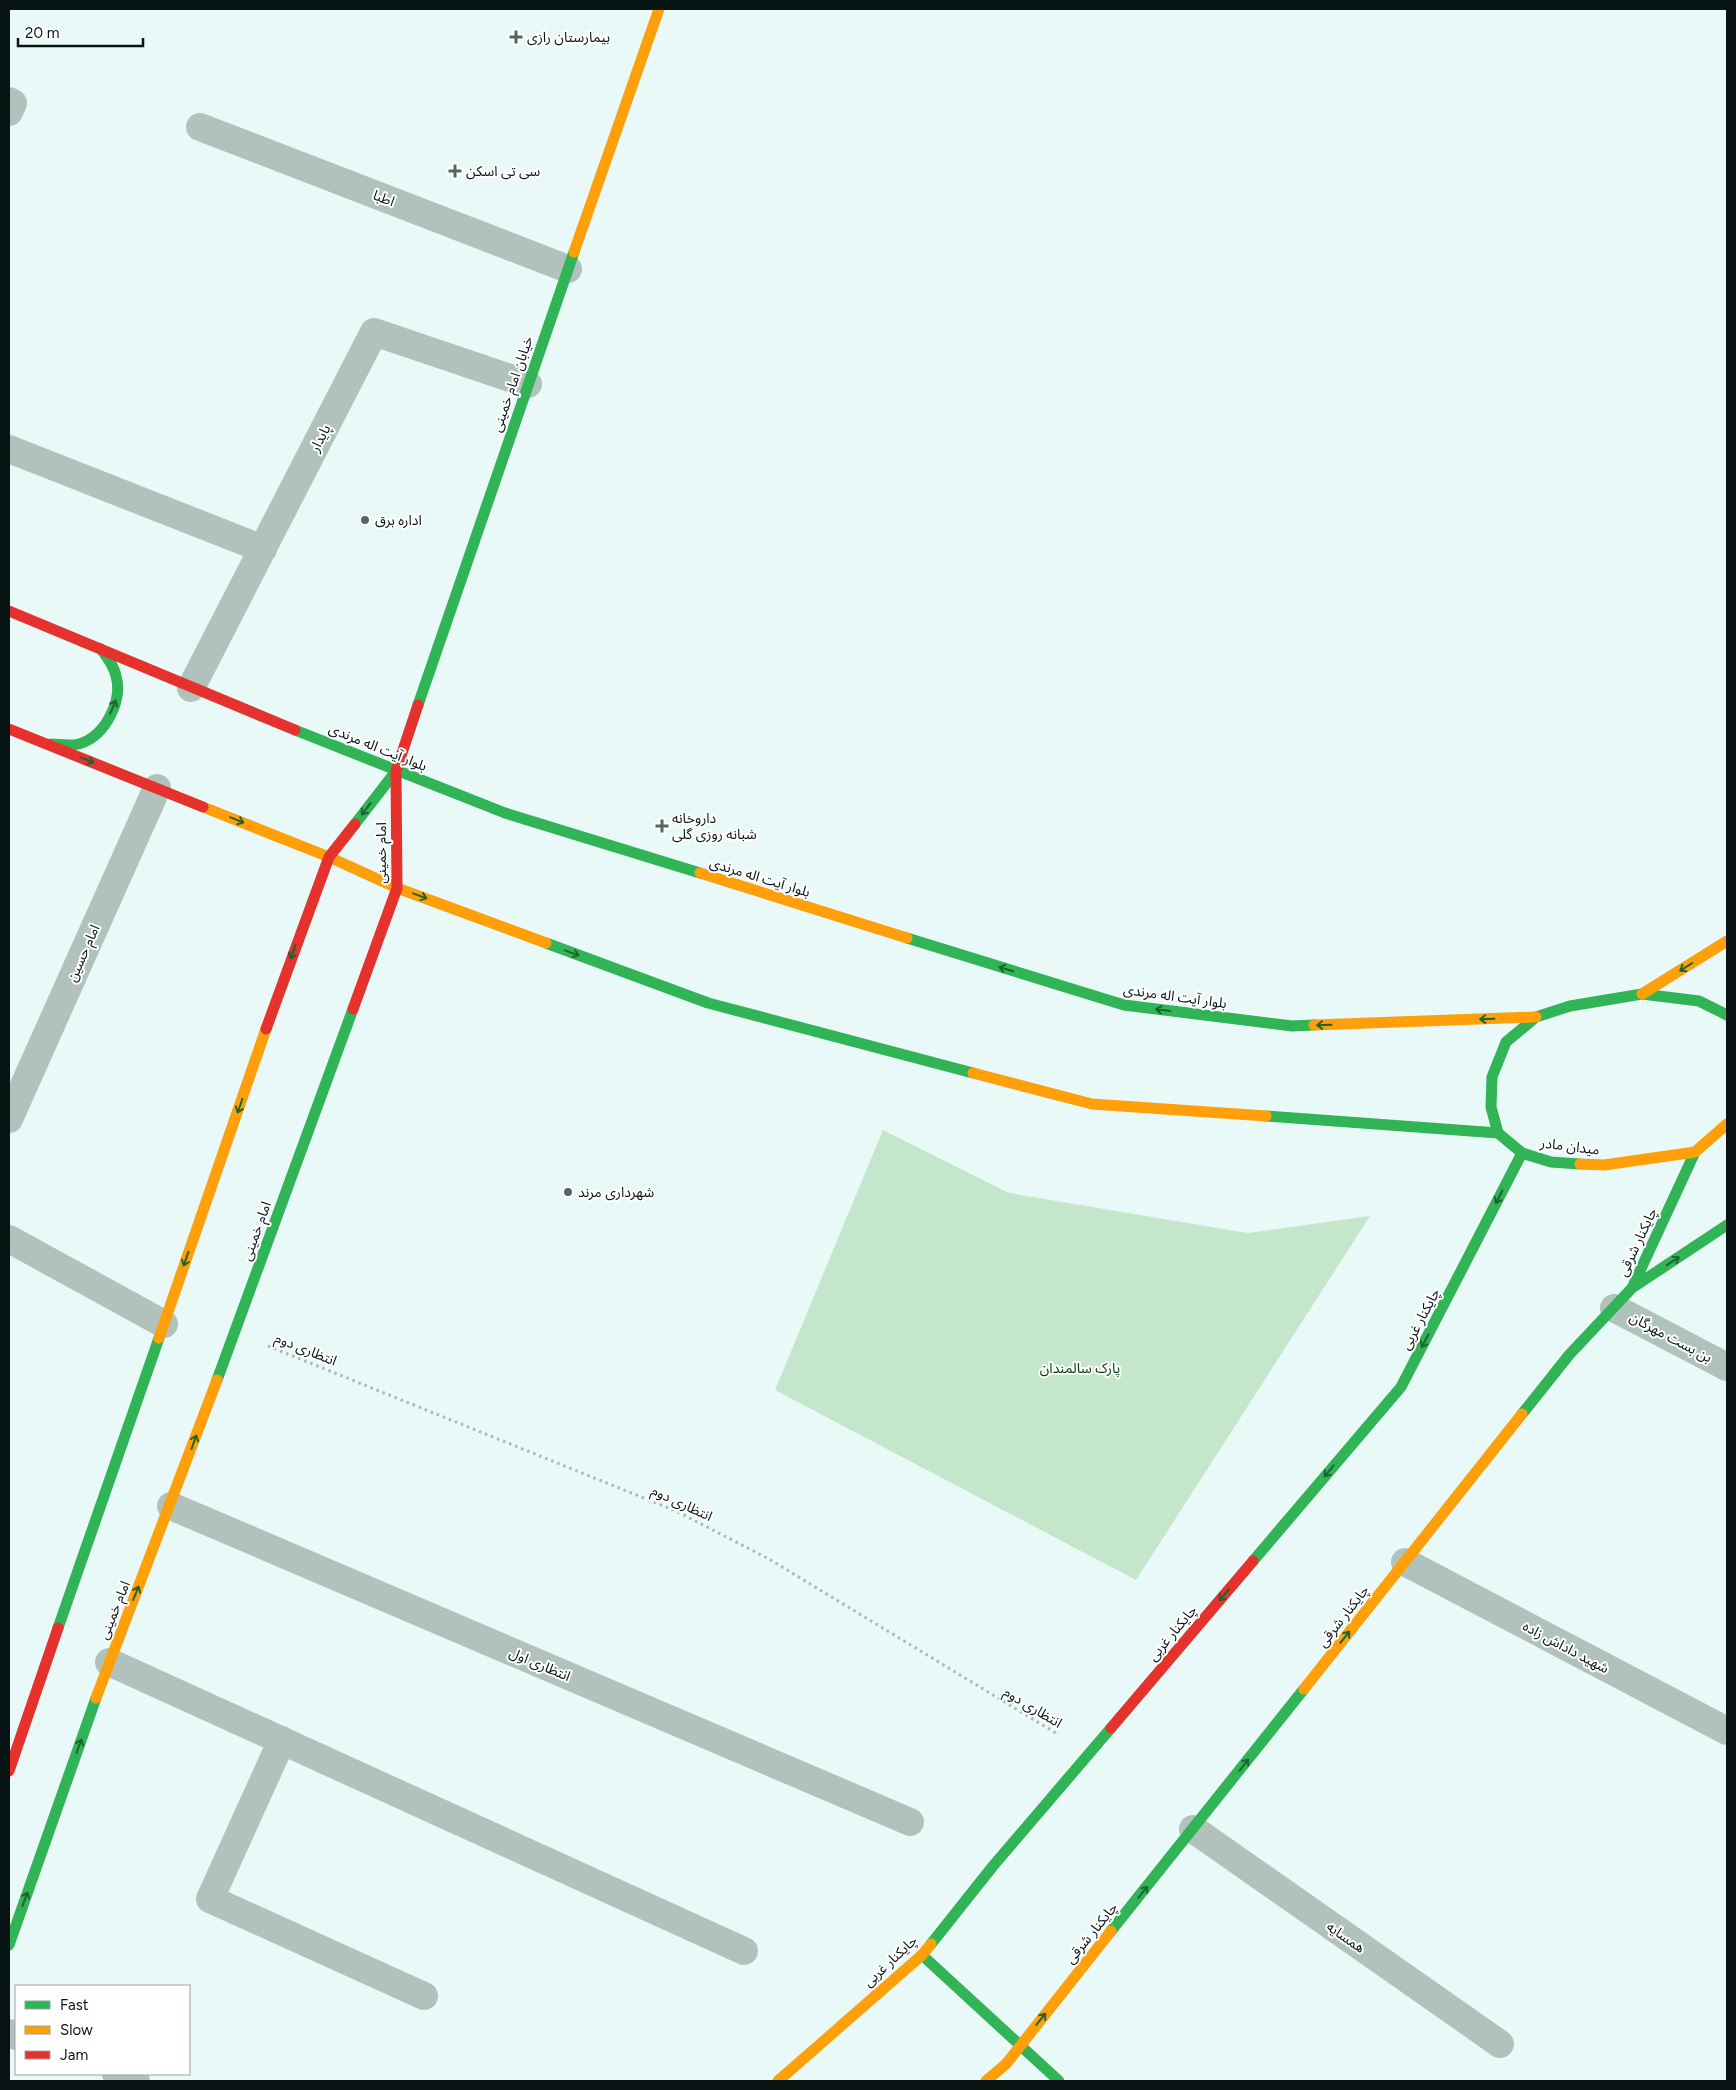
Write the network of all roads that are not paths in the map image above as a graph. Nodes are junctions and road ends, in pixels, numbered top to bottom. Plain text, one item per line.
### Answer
1 (659, 9) edge
2 (9, 101) edge
3 (9, 112) edge
4 (200, 127) dead end
5 (568, 269) junction
6 (528, 384) junction
7 (9, 448) edge
8 (263, 549) junction
9 (9, 611) edge
10 (101, 649) junction
11 (191, 688) junction
12 (9, 729) edge
13 (47, 744) junction
14 (396, 771) junction
15 (158, 788) junction
16 (329, 858) junction
17 (397, 888) junction
18 (1727, 941) edge
19 (1642, 994) junction
20 (1727, 1015) edge
21 (1536, 1017) junction
22 (10, 1111) edge
23 (1725, 1129) edge
24 (1498, 1134) junction
25 (1695, 1152) junction
26 (1522, 1153) junction
27 (1727, 1225) edge
28 (9, 1239) edge
29 (1632, 1288) junction
30 (1614, 1308) junction
31 (164, 1324) junction
32 (1727, 1367) edge
33 (171, 1506) junction
34 (1405, 1562) junction
35 (109, 1662) junction
36 (1727, 1731) edge
37 (282, 1740) junction
38 (9, 1771) edge
39 (910, 1822) dead end
40 (1193, 1829) junction
41 (9, 1945) edge
42 (744, 1951) dead end
43 (922, 1955) junction
44 (424, 1996) dead end
45 (1500, 2044) dead end
46 (1020, 2046) junction
47 (119, 2075) edge
48 (136, 2081) edge
49 (778, 2081) edge
50 (986, 2081) edge
51 (1059, 2081) edge

1 - 5 main road, خیابان امام خمینی
2 - 3 street
4 - 5 street, اطبا
5 - 6 main road, خیابان امام خمینی
6 - 8 street, پایدار
6 - 14 main road, خیابان امام خمینی
7 - 8 street
8 - 11 street, پایدار
9 - 10 main road, بلوار آیت اله مرندی
10 - 11 main road, بلوار آیت اله مرندی
13 -> 10 main road
11 - 14 main road, بلوار آیت اله مرندی
12 - 13 main road
13 -> 15 main road
14 -> 16 main road, امام خمینی
14 - 17 main road, امام خمینی
21 -> 14 main road, بلوار آیت اله مرندی
15 -> 16 main road
15 - 22 street, امام حسین
16 - 17 main road
16 -> 31 main road, امام خمینی
17 -> 24 main road
33 -> 17 main road, امام خمینی
18 -> 19 main road
19 - 20 main road
19 - 21 main road
21 - 24 main road
23 - 25 main road
24 - 26 main road, میدان مادر
25 - 26 main road, میدان مادر
25 - 29 main road, چایکنار شرقی
26 -> 43 main road, چایکنار غربی
29 -> 27 main road
28 - 31 street
29 - 30 main road, چایکنار شرقی
30 - 32 street, بن بست مهرگان
30 - 34 main road, چایکنار شرقی
31 - 38 main road, امام خمینی
35 -> 33 main road, امام خمینی
33 - 39 street, انتظاری اول
34 - 36 street, شهید داداش زاده
40 -> 34 main road, چایکنار شرقی
35 - 37 street
41 -> 35 main road, امام خمینی
37 - 42 street
37 - 44 street
40 - 45 street, همسایه
46 -> 40 main road, چایکنار شرقی
43 - 46 main road
43 - 49 main road, چایکنار غربی
46 - 50 main road, چایکنار شرقی
46 - 51 main road
47 - 48 street

